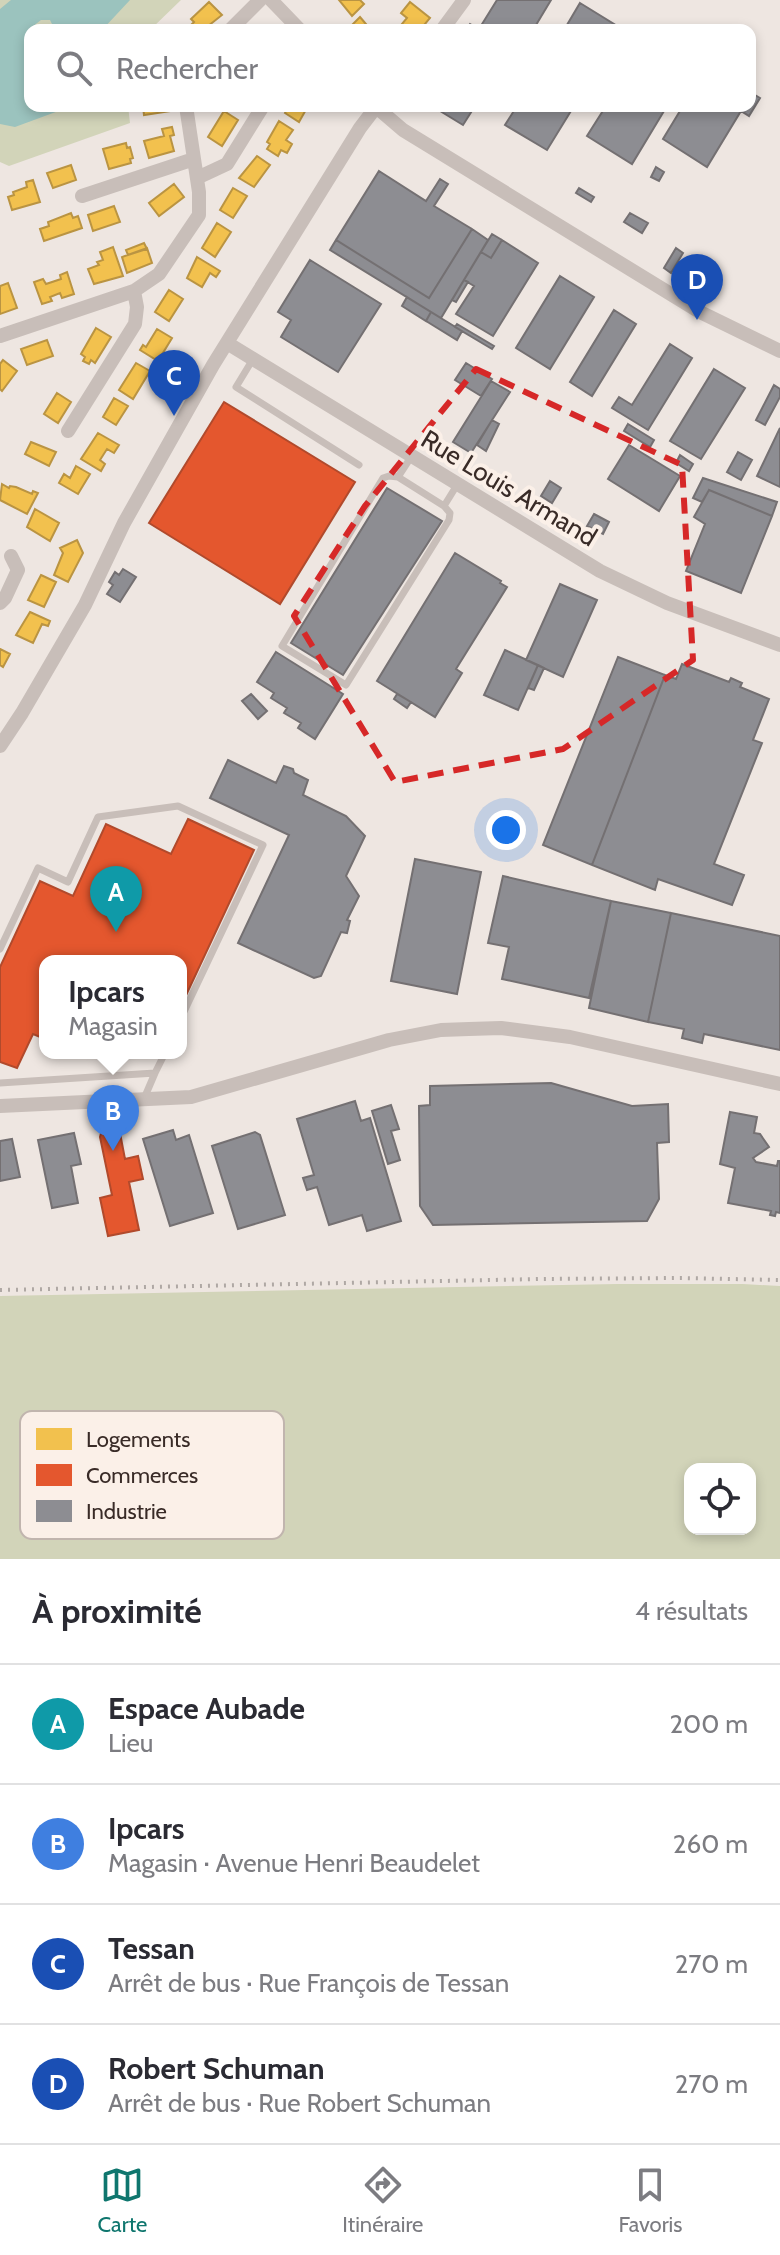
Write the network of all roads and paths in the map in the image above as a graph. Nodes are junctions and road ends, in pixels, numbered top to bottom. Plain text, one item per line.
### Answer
1 (260, 0) edge
2 (271, 0) edge
3 (464, 0) edge
4 (236, 24) edge
5 (294, 24) edge
6 (446, 24) edge
7 (187, 112) edge
8 (259, 112) edge
9 (374, 112) edge
10 (382, 112) edge
11 (194, 159) junction
12 (197, 178) junction
13 (82, 196) dead end
14 (134, 291) junction
15 (0, 336) edge
16 (227, 343) junction
17 (780, 351) edge
18 (253, 359) junction
19 (68, 431) dead end
20 (411, 456) junction
21 (359, 465) dead end
22 (398, 477) junction
23 (457, 485) junction
24 (444, 506) junction
25 (11, 556) dead end
26 (0, 603) edge
27 (780, 645) edge
28 (0, 746) edge
29 (0, 949) edge
30 (187, 1005) edge
31 (162, 1059) edge
32 (155, 1073) junction
33 (0, 1083) edge
34 (780, 1084) edge
35 (143, 1101) junction
36 (0, 1106) edge

1 - 4 street
2 - 5 street
3 - 6 street
7 - 11 street
8 - 12 street
9 - 16 street
10 - 17 street
11 - 12 street
11 - 13 street
12 - 14 street
14 - 15 street
14 - 19 street
16 - 18 street, Rue Louis Armand
16 - 28 street
18 - 20 street, Rue Louis Armand
18 - 21 lane
20 - 22 lane
20 - 23 street, Rue Louis Armand
22 - 24 lane
22 - 24 lane
23 - 24 lane
23 - 27 street, Rue Louis Armand
25 - 26 street
29 - 30 lane
31 - 32 lane
32 - 33 lane
32 - 35 lane
34 - 35 street
35 - 36 street

